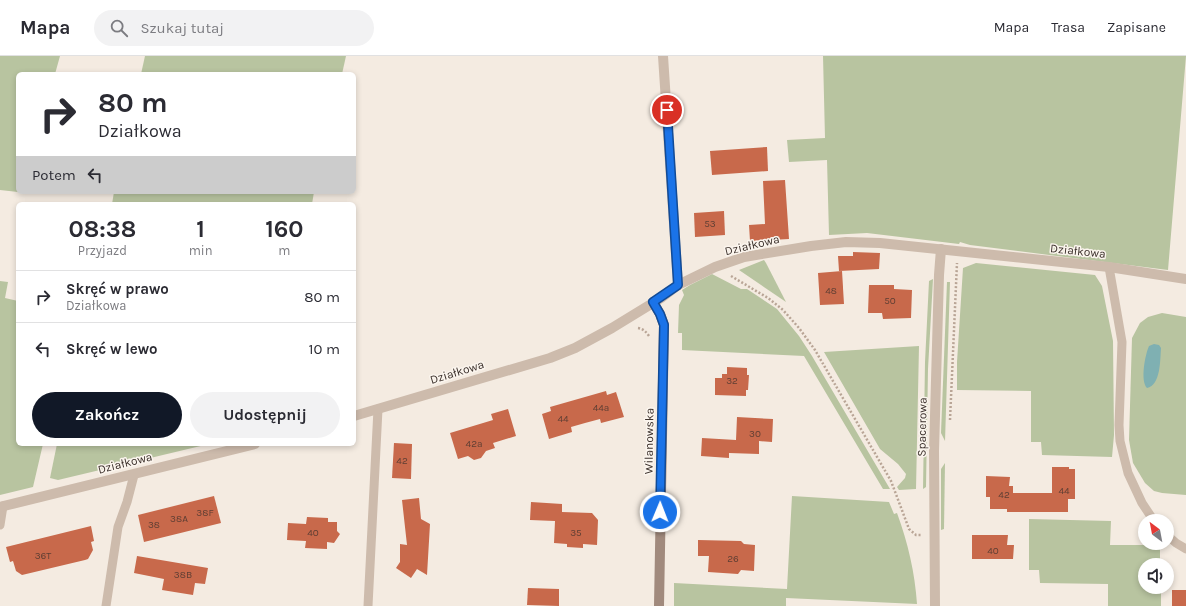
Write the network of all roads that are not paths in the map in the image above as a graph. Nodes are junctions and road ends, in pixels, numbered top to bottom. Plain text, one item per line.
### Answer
1 (663, 56) edge
2 (941, 249) junction
3 (1109, 267) junction
4 (1186, 280) edge
5 (678, 285) junction
6 (653, 302) junction
7 (378, 409) junction
8 (356, 415) edge
9 (247, 446) edge
10 (134, 475) junction
11 (2, 507) edge
12 (1149, 514) edge
13 (0, 525) edge
14 (1174, 542) edge
15 (1186, 549) edge
16 (106, 606) edge
17 (368, 606) edge
18 (659, 606) edge
19 (935, 606) edge

1 - 5 street
2 - 3 street, Działkowa
2 - 5 street, Działkowa
2 - 19 street, Spacerowa
3 - 4 street, Działkowa
3 - 12 lane
5 - 6 street, Działkowa
6 - 7 street, Działkowa
6 - 18 street, Wilanowska
7 - 8 street, Działkowa
7 - 17 lane
9 - 10 street, Działkowa
10 - 11 street, Działkowa
10 - 16 lane
11 - 13 lane
14 - 15 lane

